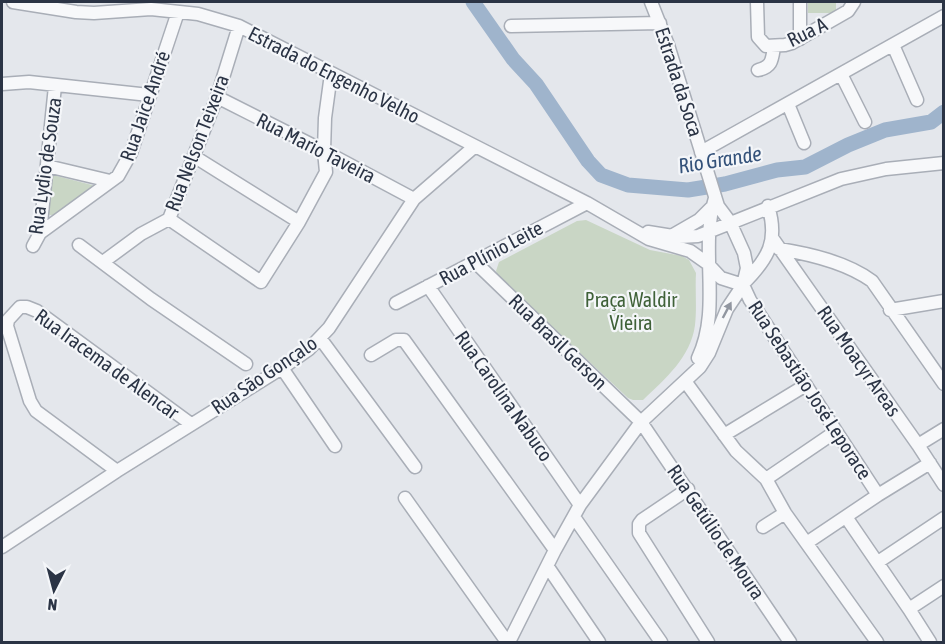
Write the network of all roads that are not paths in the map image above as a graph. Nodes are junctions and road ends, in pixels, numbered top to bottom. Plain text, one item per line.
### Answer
1 (13, 2) edge
2 (651, 2) edge
3 (757, 2) edge
4 (800, 2) edge
5 (854, 2) edge
6 (53, 5) edge
7 (178, 12) junction
8 (944, 16) edge
9 (660, 22) junction
10 (239, 26) junction
11 (511, 26) dead end
12 (800, 39) junction
13 (893, 45) junction
14 (774, 46) junction
15 (758, 70) dead end
16 (331, 74) junction
17 (841, 74) junction
18 (2, 84) edge
19 (55, 86) junction
20 (149, 95) junction
21 (217, 97) junction
22 (917, 100) dead end
23 (788, 105) junction
24 (865, 122) dead end
25 (804, 143) dead end
26 (474, 147) junction
27 (324, 151) junction
28 (195, 157) junction
29 (704, 158) junction
30 (944, 163) edge
31 (48, 166) junction
32 (110, 181) junction
33 (713, 198) junction
34 (414, 199) junction
35 (587, 203) junction
36 (768, 206) junction
37 (169, 219) junction
38 (299, 222) junction
39 (730, 222) junction
40 (632, 229) junction
41 (39, 233) junction
42 (709, 233) junction
43 (671, 236) junction
44 (776, 244) junction
45 (79, 245) dead end
46 (33, 246) dead end
47 (103, 262) junction
48 (475, 262) junction
49 (707, 262) junction
50 (743, 285) junction
51 (428, 286) junction
52 (944, 301) edge
53 (396, 303) dead end
54 (890, 310) junction
55 (320, 338) junction
56 (370, 355) dead end
57 (246, 364) dead end
58 (282, 368) junction
59 (686, 380) junction
60 (944, 384) edge
61 (806, 385) junction
62 (641, 422) junction
63 (191, 424) junction
64 (944, 429) edge
65 (835, 432) junction
66 (724, 435) junction
67 (918, 445) junction
68 (335, 446) dead end
69 (930, 463) junction
70 (415, 467) dead end
71 (117, 471) junction
72 (766, 479) junction
73 (944, 484) edge
74 (688, 489) junction
75 (878, 495) junction
76 (405, 498) dead end
77 (580, 505) junction
78 (785, 513) junction
79 (574, 517) junction
80 (846, 517) junction
81 (944, 518) edge
82 (763, 527) dead end
83 (808, 542) junction
84 (2, 547) edge
85 (555, 550) junction
86 (878, 562) junction
87 (548, 567) junction
88 (944, 586) edge
89 (909, 609) junction
90 (517, 630) junction
91 (508, 642) edge
92 (525, 642) edge
93 (599, 642) edge
94 (661, 642) edge
95 (708, 642) edge
96 (790, 642) edge
97 (877, 642) edge
98 (930, 642) edge

1 - 6 street, Estrada do Engenho Velho
2 - 9 street, Estrada da Soca
3 - 14 street, Rua A
4 - 12 street
5 - 12 street, Rua A
6 - 7 street, Estrada do Engenho Velho
7 - 10 street, Estrada do Engenho Velho
7 - 20 street, Rua Jaice André
8 - 13 street
9 - 11 street
9 - 29 street, Estrada da Soca
10 - 16 street, Estrada do Engenho Velho
10 - 21 street, Rua Nelson Teixeira
12 - 14 street, Rua A
13 - 17 street
13 - 22 street
14 - 15 street
16 - 26 street, Estrada do Engenho Velho
16 - 27 street
17 - 23 street
17 - 24 street
18 - 19 street
19 - 20 street
19 - 31 street, Rua Lydio de Souza
20 - 32 street, Rua Jaice André
21 - 27 street, Rua Mario Taveira
21 - 28 street, Rua Nelson Teixeira
23 - 25 street
23 - 29 street
26 - 34 street, Rua São Gonçalo
26 - 35 street, Estrada do Engenho Velho
27 - 34 street, Rua Mario Taveira
27 - 38 street
28 - 37 street, Rua Nelson Teixeira
28 - 38 street
29 - 33 street, Estrada da Soca
30 - 36 street, Estrada do Engenho Velho
31 - 32 street
31 - 41 street, Rua Lydio de Souza
32 - 41 street, Rua Jaice André
33 - 39 street, Estrada da Soca
33 - 42 street, Estrada da Soca
33 - 43 street
34 - 55 street, Rua São Gonçalo
35 - 40 street, Estrada do Engenho Velho
35 - 48 street, Rua Plínio Leite
36 - 39 street, Estrada do Engenho Velho
36 - 44 street
37 - 38 street
37 - 47 street, Rua Nelson Teixeira
39 - 42 street, Estrada do Engenho Velho
39 - 50 street, Estrada da Soca
40 - 43 street, Estrada do Engenho Velho
40 - 49 street, Estrada do Engenho Velho
41 - 46 street, Rua Lydio de Souza
42 - 43 street, Estrada do Engenho Velho
42 - 49 street, Estrada da Soca
44 - 50 street
44 - 54 street
44 - 67 street, Rua Moacyr Areas
45 - 47 street
47 - 57 street
48 - 51 street, Rua Plínio Leite
48 - 62 street, Rua Brasil Gerson
49 - 50 street, Estrada do Engenho Velho
49 - 59 street, Estrada da Soca
59 -> 50 street
50 - 61 street, Rua Sebastião José Leporace
51 - 53 street, Rua Plínio Leite
51 - 77 street, Rua Carolina Nabuco
52 - 54 street
54 - 60 street
55 - 58 street, Rua São Gonçalo
55 - 70 street
56 - 85 street
58 - 63 street, Rua São Gonçalo
58 - 68 street
59 - 62 street
59 - 66 street
61 - 65 street, Rua Sebastião José Leporace
61 - 66 street
62 - 74 street, Rua Getúlio de Moura
62 - 77 street
63 - 71 street, Rua São Gonçalo
63 - 71 street, Rua Iracema de Alencar
64 - 67 street
65 - 72 street
65 - 75 street, Rua Sebastião José Leporace
66 - 72 street
67 - 69 street, Rua Moacyr Areas
69 - 73 street, Rua Moacyr Areas
69 - 75 street
71 - 84 street, Rua São Gonçalo
72 - 78 street
74 - 95 street
74 - 96 street, Rua Getúlio de Moura
75 - 80 street
76 - 91 street
77 - 79 street
78 - 82 street
78 - 83 street
79 - 85 street
79 - 94 street
80 - 83 street
80 - 86 street
81 - 86 street
83 - 97 street
85 - 87 street
86 - 89 street
87 - 90 street
87 - 93 street
88 - 89 street
89 - 98 street
90 - 91 street
90 - 92 street

